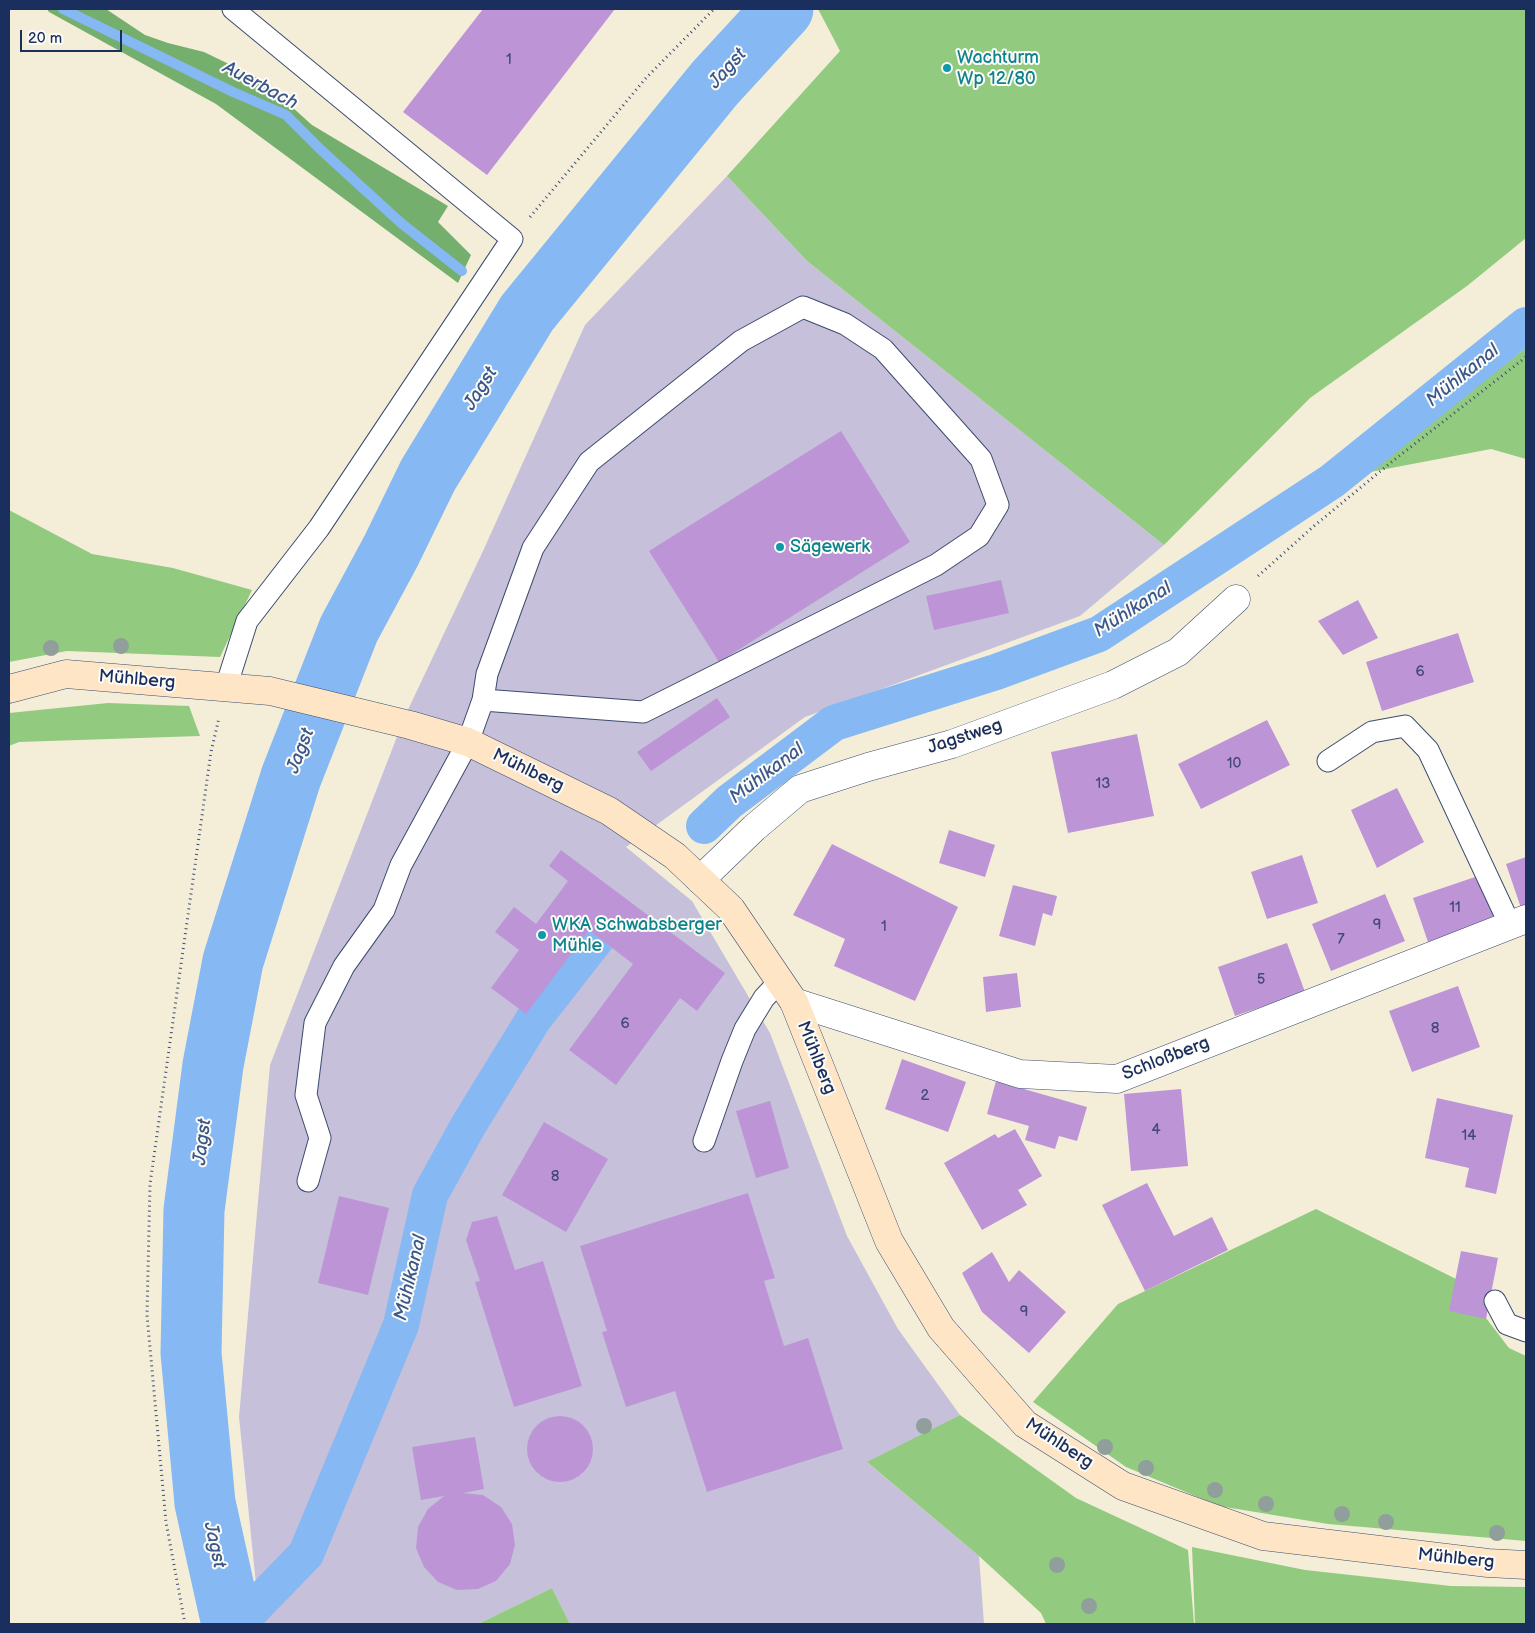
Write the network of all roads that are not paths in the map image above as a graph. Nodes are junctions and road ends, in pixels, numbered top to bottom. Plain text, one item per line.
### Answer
1 (233, 9) edge
2 (1236, 599) road end
3 (226, 687) junction
4 (9, 689) edge
5 (483, 700) junction
6 (468, 742) junction
7 (1328, 761) dead end
8 (700, 880) junction
9 (1518, 922) edge
10 (787, 991) junction
11 (704, 1141) dead end
12 (308, 1182) dead end
13 (1495, 1301) dead end
14 (1526, 1331) edge
15 (1526, 1565) edge

1 - 3 lane
2 - 8 street, Jagstweg
3 - 4 street, Mühlberg
3 - 6 street, Mühlberg
5 - 5 lane
5 - 6 lane
6 - 8 street, Mühlberg
6 - 12 lane
7 - 9 lane
8 - 10 street, Mühlberg
9 - 10 street, Schloßberg
10 - 11 lane
10 - 15 street, Mühlberg
13 - 14 lane

